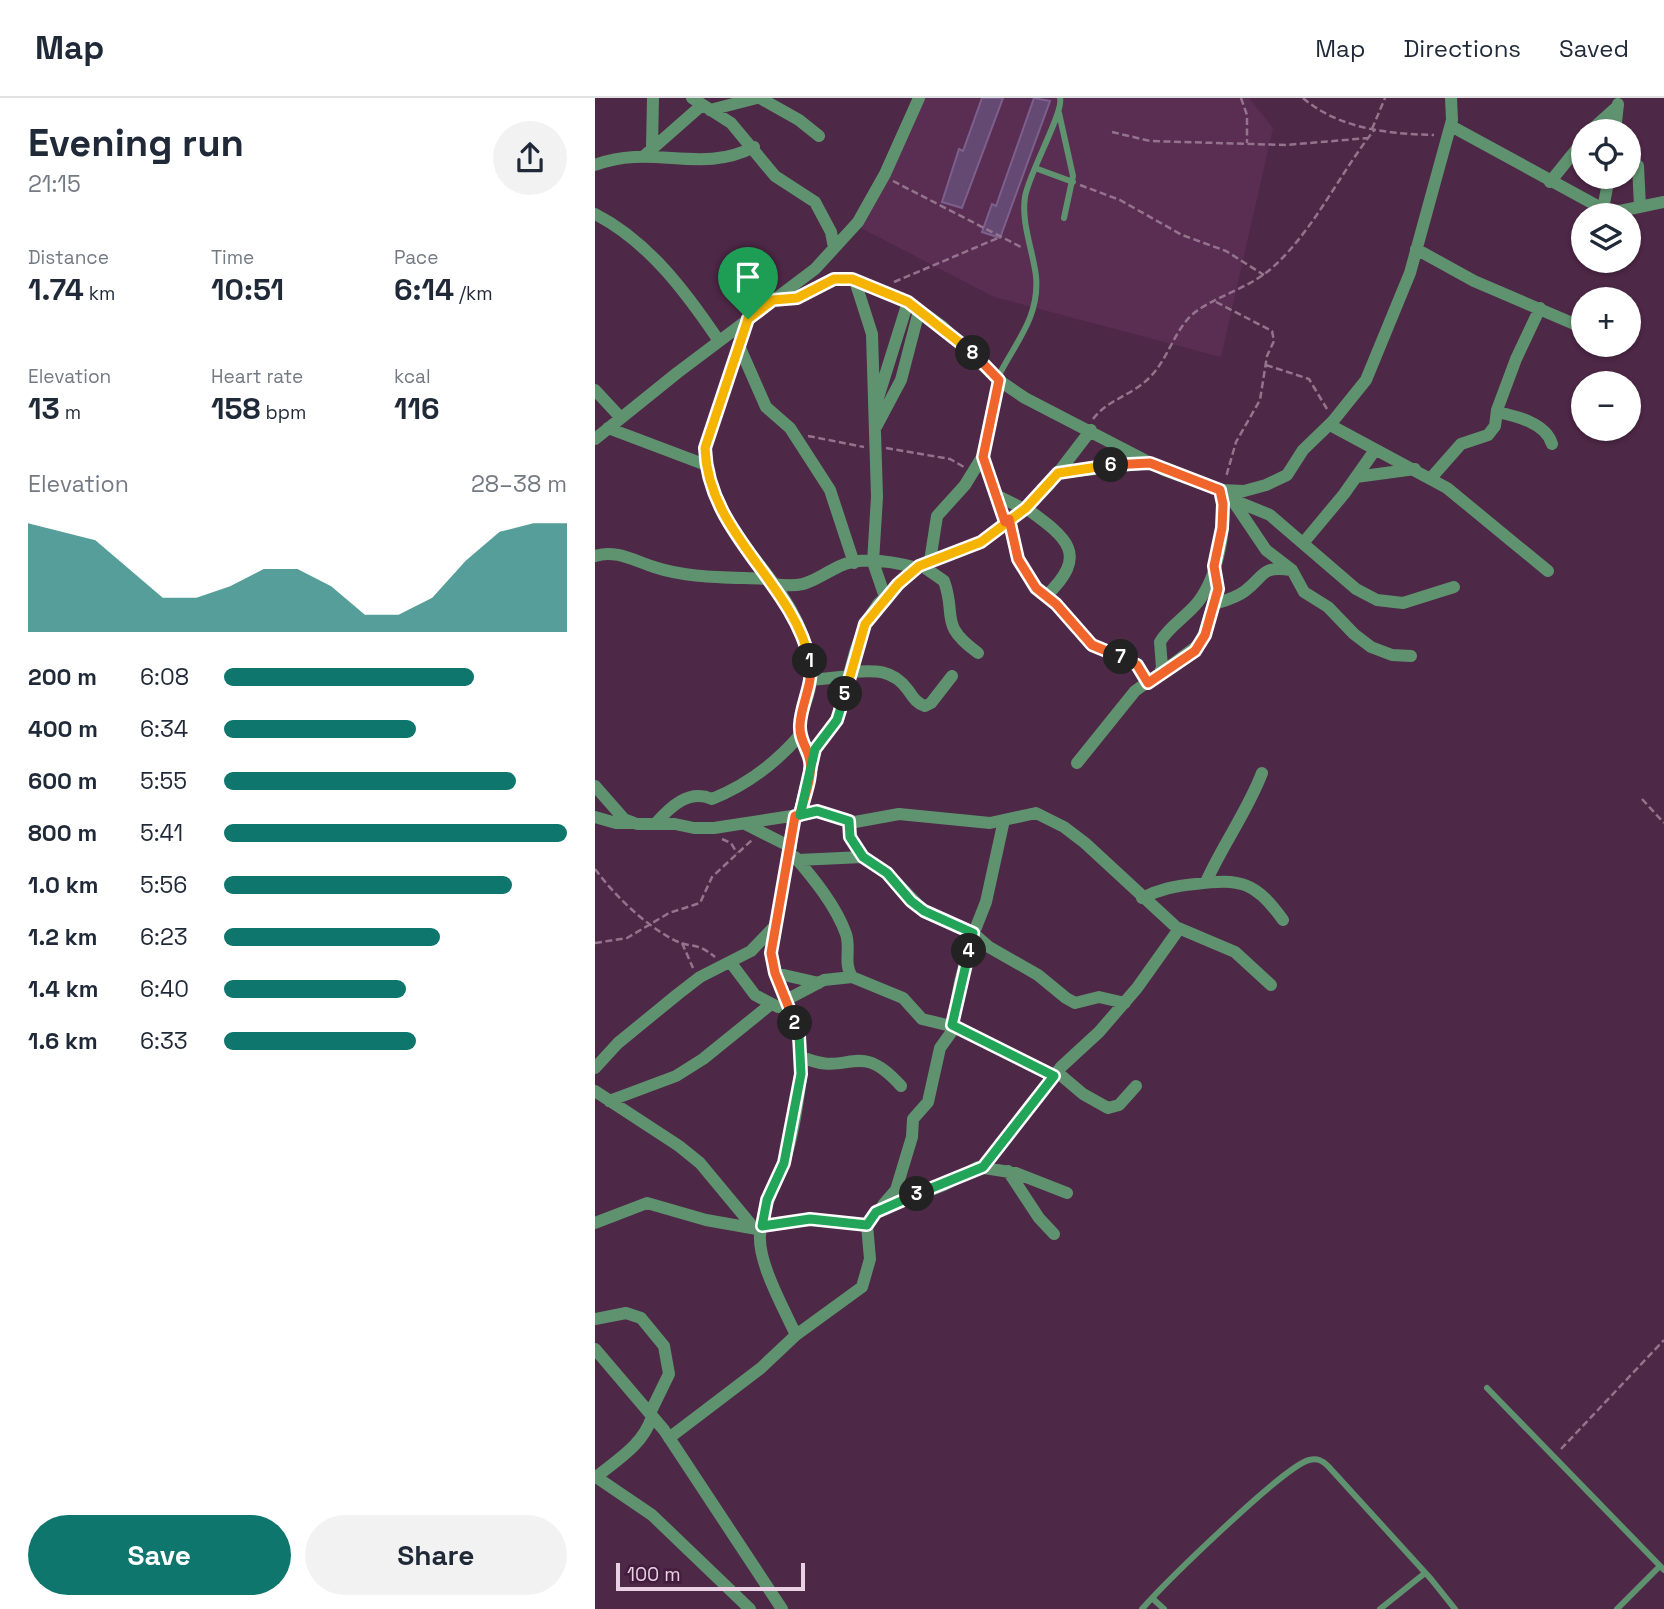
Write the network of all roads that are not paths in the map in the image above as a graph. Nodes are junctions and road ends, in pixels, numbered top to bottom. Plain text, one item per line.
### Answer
1 (653, 98) edge
2 (751, 98) edge
3 (919, 98) edge
4 (1060, 98) edge
5 (1451, 98) edge
6 (1618, 102) edge
7 (701, 104) edge
8 (1059, 113) junction
9 (1602, 119) edge
10 (1449, 130) junction
11 (820, 136) dead end
12 (754, 147) junction
13 (648, 152) junction
14 (1571, 156) edge
15 (595, 165) edge
16 (1035, 168) junction
17 (1073, 182) junction
18 (1550, 182) junction
19 (1664, 202) edge
20 (1591, 203) edge
21 (1641, 206) edge
22 (595, 214) edge
23 (1064, 218) dead end
24 (834, 248) junction
25 (1416, 249) junction
26 (856, 281) junction
27 (773, 300) junction
28 (908, 302) junction
29 (1540, 308) junction
30 (919, 311) junction
31 (748, 319) junction
32 (1571, 322) edge
33 (719, 341) junction
34 (740, 348) junction
35 (998, 380) junction
36 (595, 390) edge
37 (876, 404) junction
38 (1497, 412) junction
39 (621, 418) junction
40 (1331, 423) junction
41 (608, 428) junction
42 (1089, 429) junction
43 (874, 430) junction
44 (595, 439) edge
45 (1552, 444) dead end
46 (1375, 450) junction
47 (983, 454) junction
48 (1150, 463) junction
49 (706, 465) junction
50 (1415, 468) junction
51 (1058, 473) junction
52 (1356, 477) junction
53 (1431, 478) junction
54 (1224, 494) junction
55 (996, 495) junction
56 (1025, 509) junction
57 (1007, 520) junction
58 (1304, 542) junction
59 (595, 556) edge
60 (873, 562) junction
61 (854, 563) junction
62 (923, 565) junction
63 (1214, 566) junction
64 (1292, 570) junction
65 (1548, 571) dead end
66 (771, 581) junction
67 (1454, 587) dead end
68 (1046, 596) junction
69 (885, 597) junction
70 (1214, 604) junction
71 (978, 653) dead end
72 (1411, 656) dead end
73 (850, 674) junction
74 (952, 676) dead end
75 (1153, 679) junction
76 (811, 680) junction
77 (800, 735) junction
78 (810, 762) junction
79 (1077, 762) dead end
80 (1262, 773) dead end
81 (595, 786) edge
82 (797, 815) junction
83 (595, 817) edge
84 (1004, 820) junction
85 (849, 821) junction
86 (635, 823) junction
87 (656, 823) junction
88 (743, 824) junction
89 (793, 853) junction
90 (863, 857) junction
91 (1206, 882) junction
92 (1142, 898) junction
93 (1283, 920) dead end
94 (774, 927) junction
95 (1179, 929) junction
96 (973, 933) junction
97 (729, 964) junction
98 (775, 973) junction
99 (852, 976) junction
100 (820, 983) junction
101 (1271, 985) dead end
102 (786, 1000) junction
103 (1125, 1003) junction
104 (771, 1004) junction
105 (792, 1015) junction
106 (954, 1026) junction
107 (800, 1056) junction
108 (595, 1068) edge
109 (1055, 1074) junction
110 (901, 1086) dead end
111 (1136, 1086) dead end
112 (595, 1091) edge
113 (609, 1101) junction
114 (983, 1167) junction
115 (902, 1171) junction
116 (1008, 1171) junction
117 (1067, 1193) dead end
118 (912, 1196) junction
119 (878, 1211) junction
120 (595, 1223) edge
121 (867, 1225) junction
122 (759, 1228) junction
123 (1054, 1234) dead end
124 (595, 1319) edge
125 (796, 1335) junction
126 (595, 1349) edge
127 (1487, 1388) dead end
128 (651, 1415) junction
129 (669, 1438) junction
130 (595, 1478) edge
131 (1662, 1568) edge
132 (1425, 1573) junction
133 (1152, 1598) junction
134 (750, 1609) edge
135 (782, 1609) edge
136 (1142, 1609) edge
137 (1164, 1609) edge
138 (1380, 1609) edge
139 (1455, 1609) edge
140 (1617, 1609) edge

1 - 13 street
2 - 7 street
2 - 11 street
3 - 24 street
4 - 8 lane
5 - 10 street
6 - 9 street
7 - 12 street
7 - 13 street
8 - 16 lane
8 - 17 lane
10 - 18 street
10 - 25 street
12 - 13 street
12 - 24 street
13 - 15 street
14 - 18 street
16 - 17 lane
16 - 35 lane
17 - 23 lane
18 - 20 street
19 - 21 street
22 - 33 street
24 - 27 street
25 - 29 street
25 - 40 street
26 - 27 street
26 - 28 street
26 - 37 street
27 - 31 street
28 - 30 street
28 - 37 street
29 - 32 street
29 - 38 street
30 - 35 street
30 - 43 street
31 - 33 street
31 - 34 street
33 - 39 street
34 - 49 street
34 - 61 street
35 - 42 street
35 - 47 street
36 - 39 street
37 - 43 street
38 - 45 street
38 - 53 street
39 - 41 street
40 - 46 street
40 - 54 street
41 - 44 street
41 - 49 street
42 - 48 street
42 - 51 street
43 - 60 street
46 - 50 street
46 - 52 street
47 - 55 street
47 - 62 street
48 - 51 street
48 - 54 street
49 - 66 street
50 - 52 street
50 - 53 street
51 - 56 street
52 - 58 street
53 - 65 street
54 - 58 street
54 - 63 street
54 - 64 street
55 - 56 street
55 - 57 street
56 - 57 street
56 - 68 street
57 - 62 street
57 - 68 street
58 - 67 street
59 - 66 street
60 - 61 street
60 - 62 street
60 - 69 street
61 - 66 street
62 - 69 street
62 - 71 street
63 - 70 street
63 - 75 street
64 - 70 street
64 - 72 street
66 - 76 street
68 - 75 street
69 - 73 street
70 - 75 street
73 - 74 street
73 - 76 street
73 - 78 street
75 - 79 street
76 - 77 street
77 - 78 street
77 - 87 street
78 - 82 street
80 - 91 street
81 - 86 street
82 - 85 street
82 - 88 street
82 - 89 street
83 - 86 street
84 - 85 street
84 - 92 street
84 - 96 street
85 - 90 street
86 - 87 street
87 - 88 street
88 - 89 street
89 - 90 street
89 - 94 street
89 - 99 street
90 - 96 street
91 - 92 street
91 - 93 street
92 - 95 street
94 - 97 street
94 - 98 street
95 - 101 street
95 - 103 street
96 - 103 street
96 - 106 street
97 - 104 street
97 - 108 street
98 - 100 street
98 - 102 street
99 - 100 street
99 - 106 street
100 - 102 street
102 - 105 street
103 - 109 street
104 - 105 street
104 - 113 street
105 - 107 street
106 - 109 street
106 - 115 street
107 - 110 street
107 - 122 street
109 - 111 street
109 - 114 street
112 - 113 street
113 - 122 street
114 - 116 street
114 - 118 street
115 - 118 street
115 - 119 street
116 - 117 street
116 - 123 street
118 - 119 street
119 - 121 street
120 - 122 street
121 - 122 street
121 - 125 street
122 - 125 street
124 - 128 street
125 - 129 street
126 - 128 street
127 - 131 lane
128 - 129 street
128 - 130 street
129 - 135 street
130 - 134 street
131 - 140 lane
132 - 133 lane
132 - 138 lane
132 - 139 lane
133 - 136 lane
133 - 137 lane

